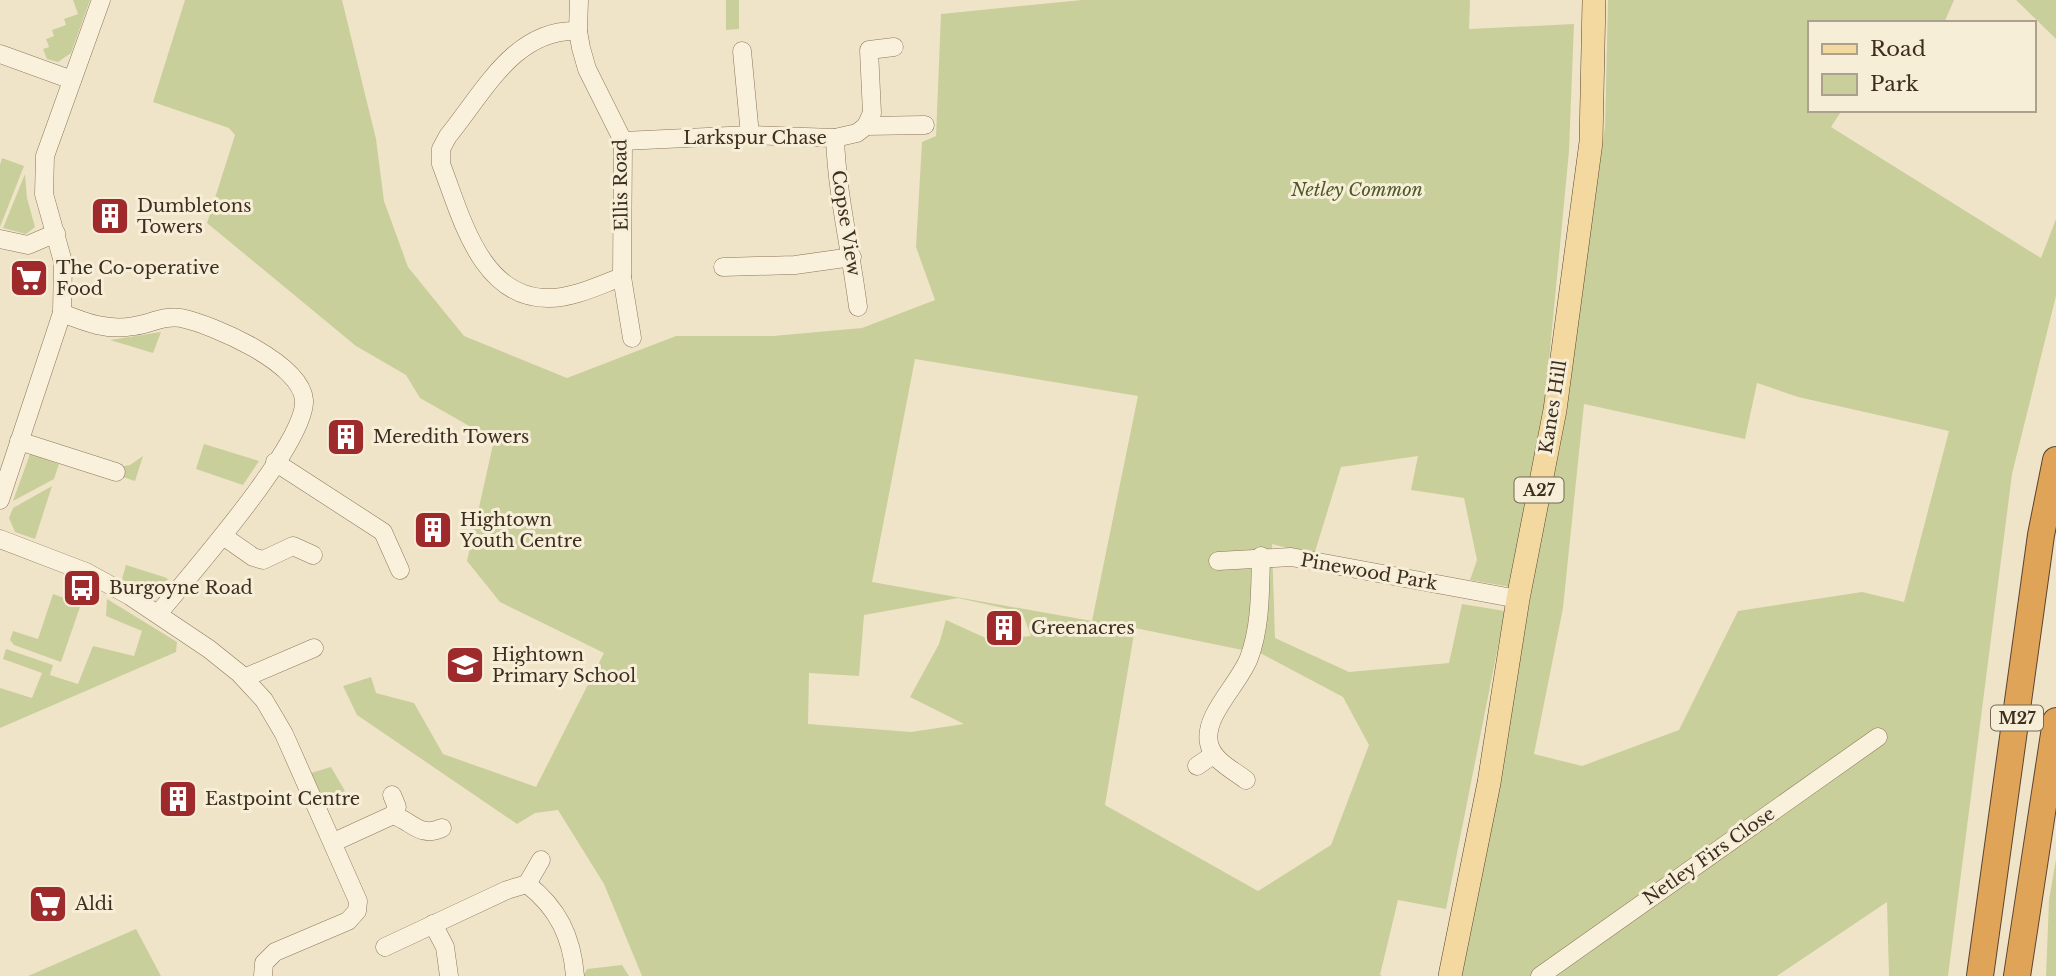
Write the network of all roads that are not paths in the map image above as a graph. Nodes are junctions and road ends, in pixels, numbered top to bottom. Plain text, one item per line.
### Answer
1 (101, 0) edge
2 (579, 0) edge
3 (1594, 0) edge
4 (578, 31) junction
5 (894, 47) dead end
6 (741, 51) dead end
7 (0, 54) edge
8 (72, 80) junction
9 (925, 125) dead end
10 (866, 126) junction
11 (751, 135) junction
12 (835, 138) junction
13 (624, 141) junction
14 (56, 233) junction
15 (0, 239) edge
16 (852, 257) junction
17 (723, 267) dead end
18 (622, 277) junction
19 (859, 307) dead end
20 (62, 313) junction
21 (632, 338) dead end
22 (19, 441) junction
23 (2056, 460) edge
24 (275, 462) junction
25 (117, 472) dead end
26 (4, 478) edge
27 (0, 500) edge
28 (223, 536) junction
29 (0, 539) edge
30 (313, 555) dead end
31 (1261, 556) junction
32 (1218, 561) dead end
33 (400, 570) dead end
34 (1518, 599) junction
35 (158, 614) junction
36 (314, 648) dead end
37 (244, 678) junction
38 (2056, 721) edge
39 (1878, 737) dead end
40 (1213, 755) junction
41 (1197, 766) dead end
42 (1246, 780) dead end
43 (392, 795) dead end
44 (393, 814) junction
45 (442, 828) dead end
46 (334, 842) junction
47 (541, 860) dead end
48 (527, 884) junction
49 (433, 924) junction
50 (385, 947) dead end
51 (579, 965) edge
52 (263, 976) edge
53 (449, 976) edge
54 (1450, 976) edge
55 (1540, 976) edge
56 (1980, 976) edge
57 (2017, 976) edge

1 - 8 street
2 - 4 street, Ellis Road
3 - 34 main road, Kanes Hill / A27
4 - 13 street, Ellis Road
4 - 18 street
5 - 10 street
6 - 11 street
7 - 8 street
8 - 14 street
9 - 10 street, Larkspur Chase
10 - 12 street, Larkspur Chase
11 - 12 street, Larkspur Chase
11 - 13 street, Larkspur Chase
12 - 16 street, Copse View
13 - 18 street, Ellis Road
14 - 15 street
14 - 20 street
16 - 17 street
16 - 19 street, Copse View
18 - 21 street, Ellis Road
20 - 22 street
20 - 24 street
22 - 25 street
22 - 26 street
23 - 56 highway, M27
24 - 28 street
24 - 33 street
26 - 27 street
28 - 30 street
28 - 35 street
29 - 35 street
31 - 32 street, Pinewood Park
31 - 34 street, Pinewood Park
31 - 40 street
34 - 54 main road, Kanes Hill / A27
35 - 37 street
36 - 37 street
37 - 46 street
38 - 57 highway, M27
39 - 55 street, Netley Firs Close
40 - 41 street
40 - 42 street
43 - 44 street
44 - 45 street
44 - 46 street
46 - 52 street
47 - 48 street
48 - 49 street
48 - 51 street
49 - 50 street
49 - 53 street

